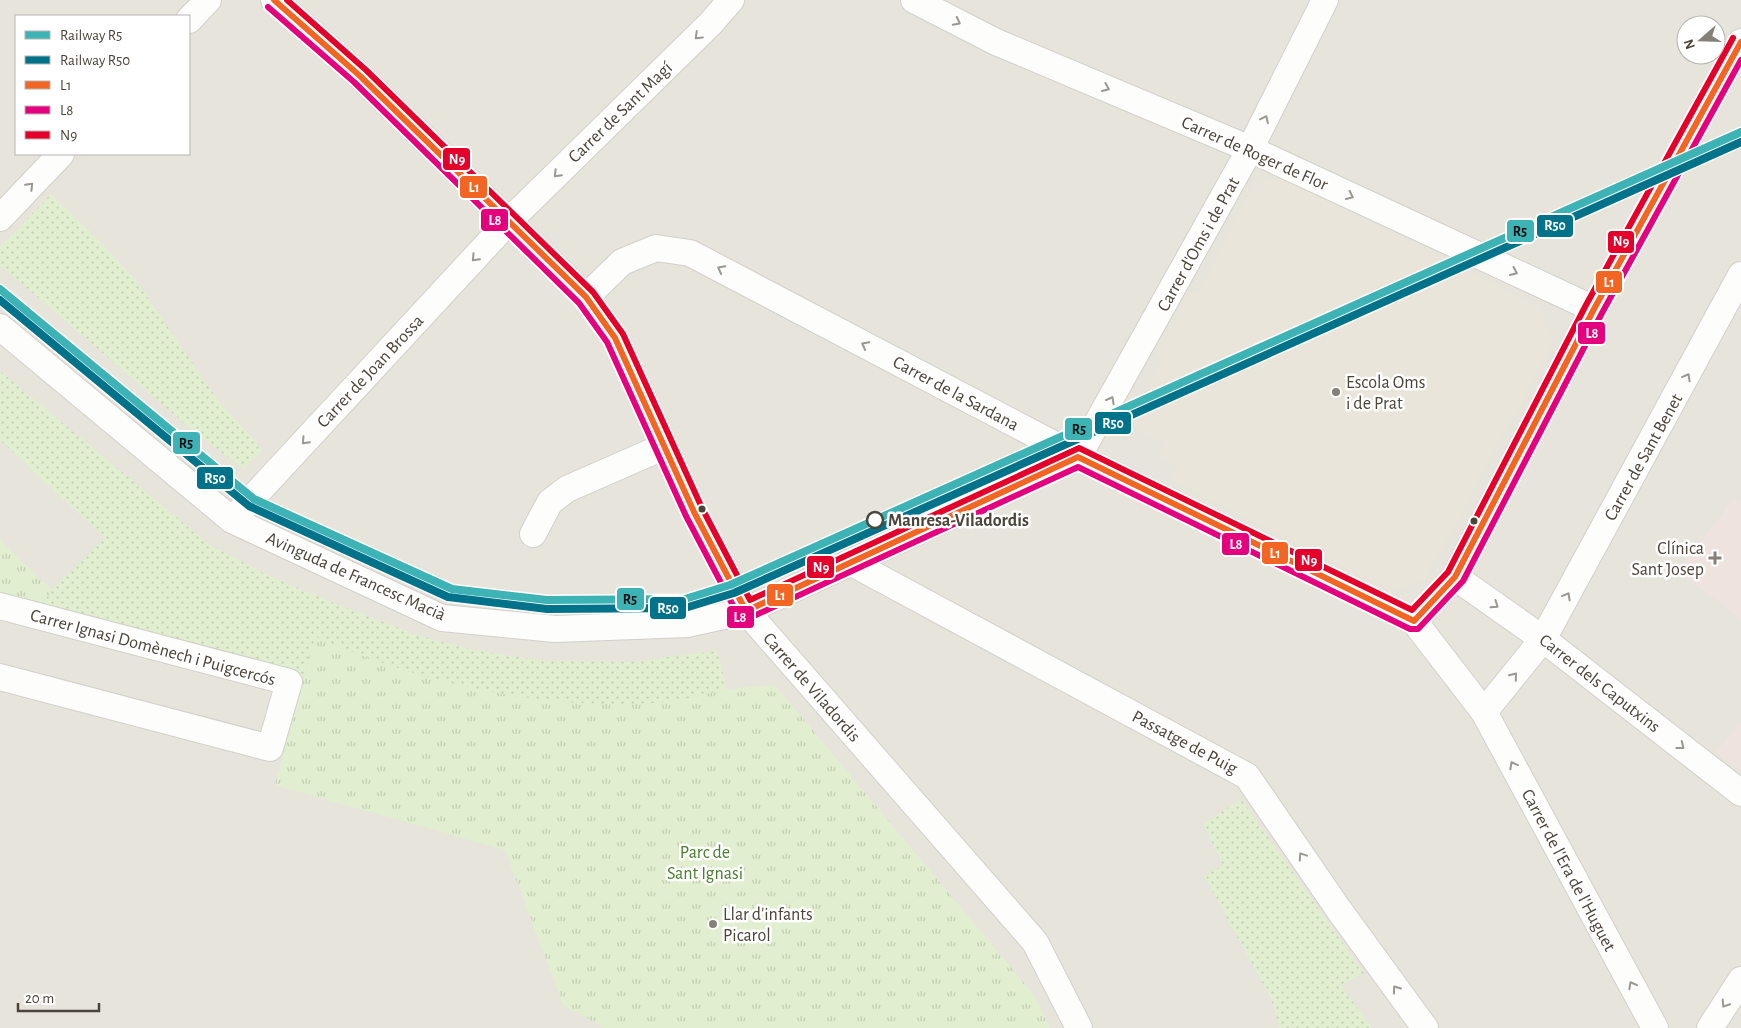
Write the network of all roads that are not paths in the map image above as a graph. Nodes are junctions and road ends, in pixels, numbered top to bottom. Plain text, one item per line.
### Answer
1 (208, 0) edge
2 (274, 0) edge
3 (731, 0) edge
4 (914, 0) edge
5 (1325, 0) edge
6 (190, 19) edge
7 (1741, 42) edge
8 (1250, 149) junction
9 (60, 155) edge
10 (0, 218) edge
11 (508, 222) junction
12 (1741, 275) edge
13 (586, 297) junction
14 (1594, 309) junction
15 (0, 327) edge
16 (664, 447) junction
17 (1078, 457) junction
18 (232, 520) junction
19 (533, 534) dead end
20 (852, 563) junction
21 (1456, 578) junction
22 (0, 606) edge
23 (746, 611) junction
24 (1414, 622) junction
25 (1543, 639) junction
26 (0, 677) edge
27 (1484, 712) junction
28 (1741, 793) edge
29 (1741, 980) edge
30 (1079, 1028) edge
31 (1425, 1028) edge
32 (1655, 1028) edge
33 (1710, 1028) edge

1 - 6 street
2 - 11 street, Carrer de Viladordis
3 -> 11 street, Carrer de Sant Magí
4 -> 8 street, Carrer de Roger de Flor
8 -> 5 street, Carrer d'Oms i de Prat
7 - 14 street
8 -> 14 street, Carrer de Roger de Flor
17 -> 8 street, Carrer d'Oms i de Prat
10 -> 9 street
11 - 13 street, Carrer de Viladordis
11 -> 18 street, Carrer de Joan Brossa
25 -> 12 street, Carrer de Sant Benet
13 - 16 street, Carrer de Viladordis
17 -> 13 street, Carrer de la Sardana
14 - 21 street
15 - 18 street, Avinguda de Francesc Macià
16 - 19 street
16 - 23 street, Carrer de Viladordis
17 - 20 street, Avinguda de Francesc Macià
17 - 24 street, Carrer de la Sardana
18 - 23 street, Avinguda de Francesc Macià
20 - 23 street, Avinguda de Francesc Macià
31 -> 20 street, Passatge de Puig
21 - 24 street
21 -> 25 street, Carrer dels Caputxins
22 - 26 street, Carrer Ignasi Domènech i Puigcercós
23 - 30 street, Carrer de Viladordis
24 - 27 street, Carrer de l'Era de l'Huguet
27 -> 25 street
25 -> 28 street, Carrer dels Caputxins
32 -> 27 street, Carrer de l'Era de l'Huguet
29 -> 33 street

